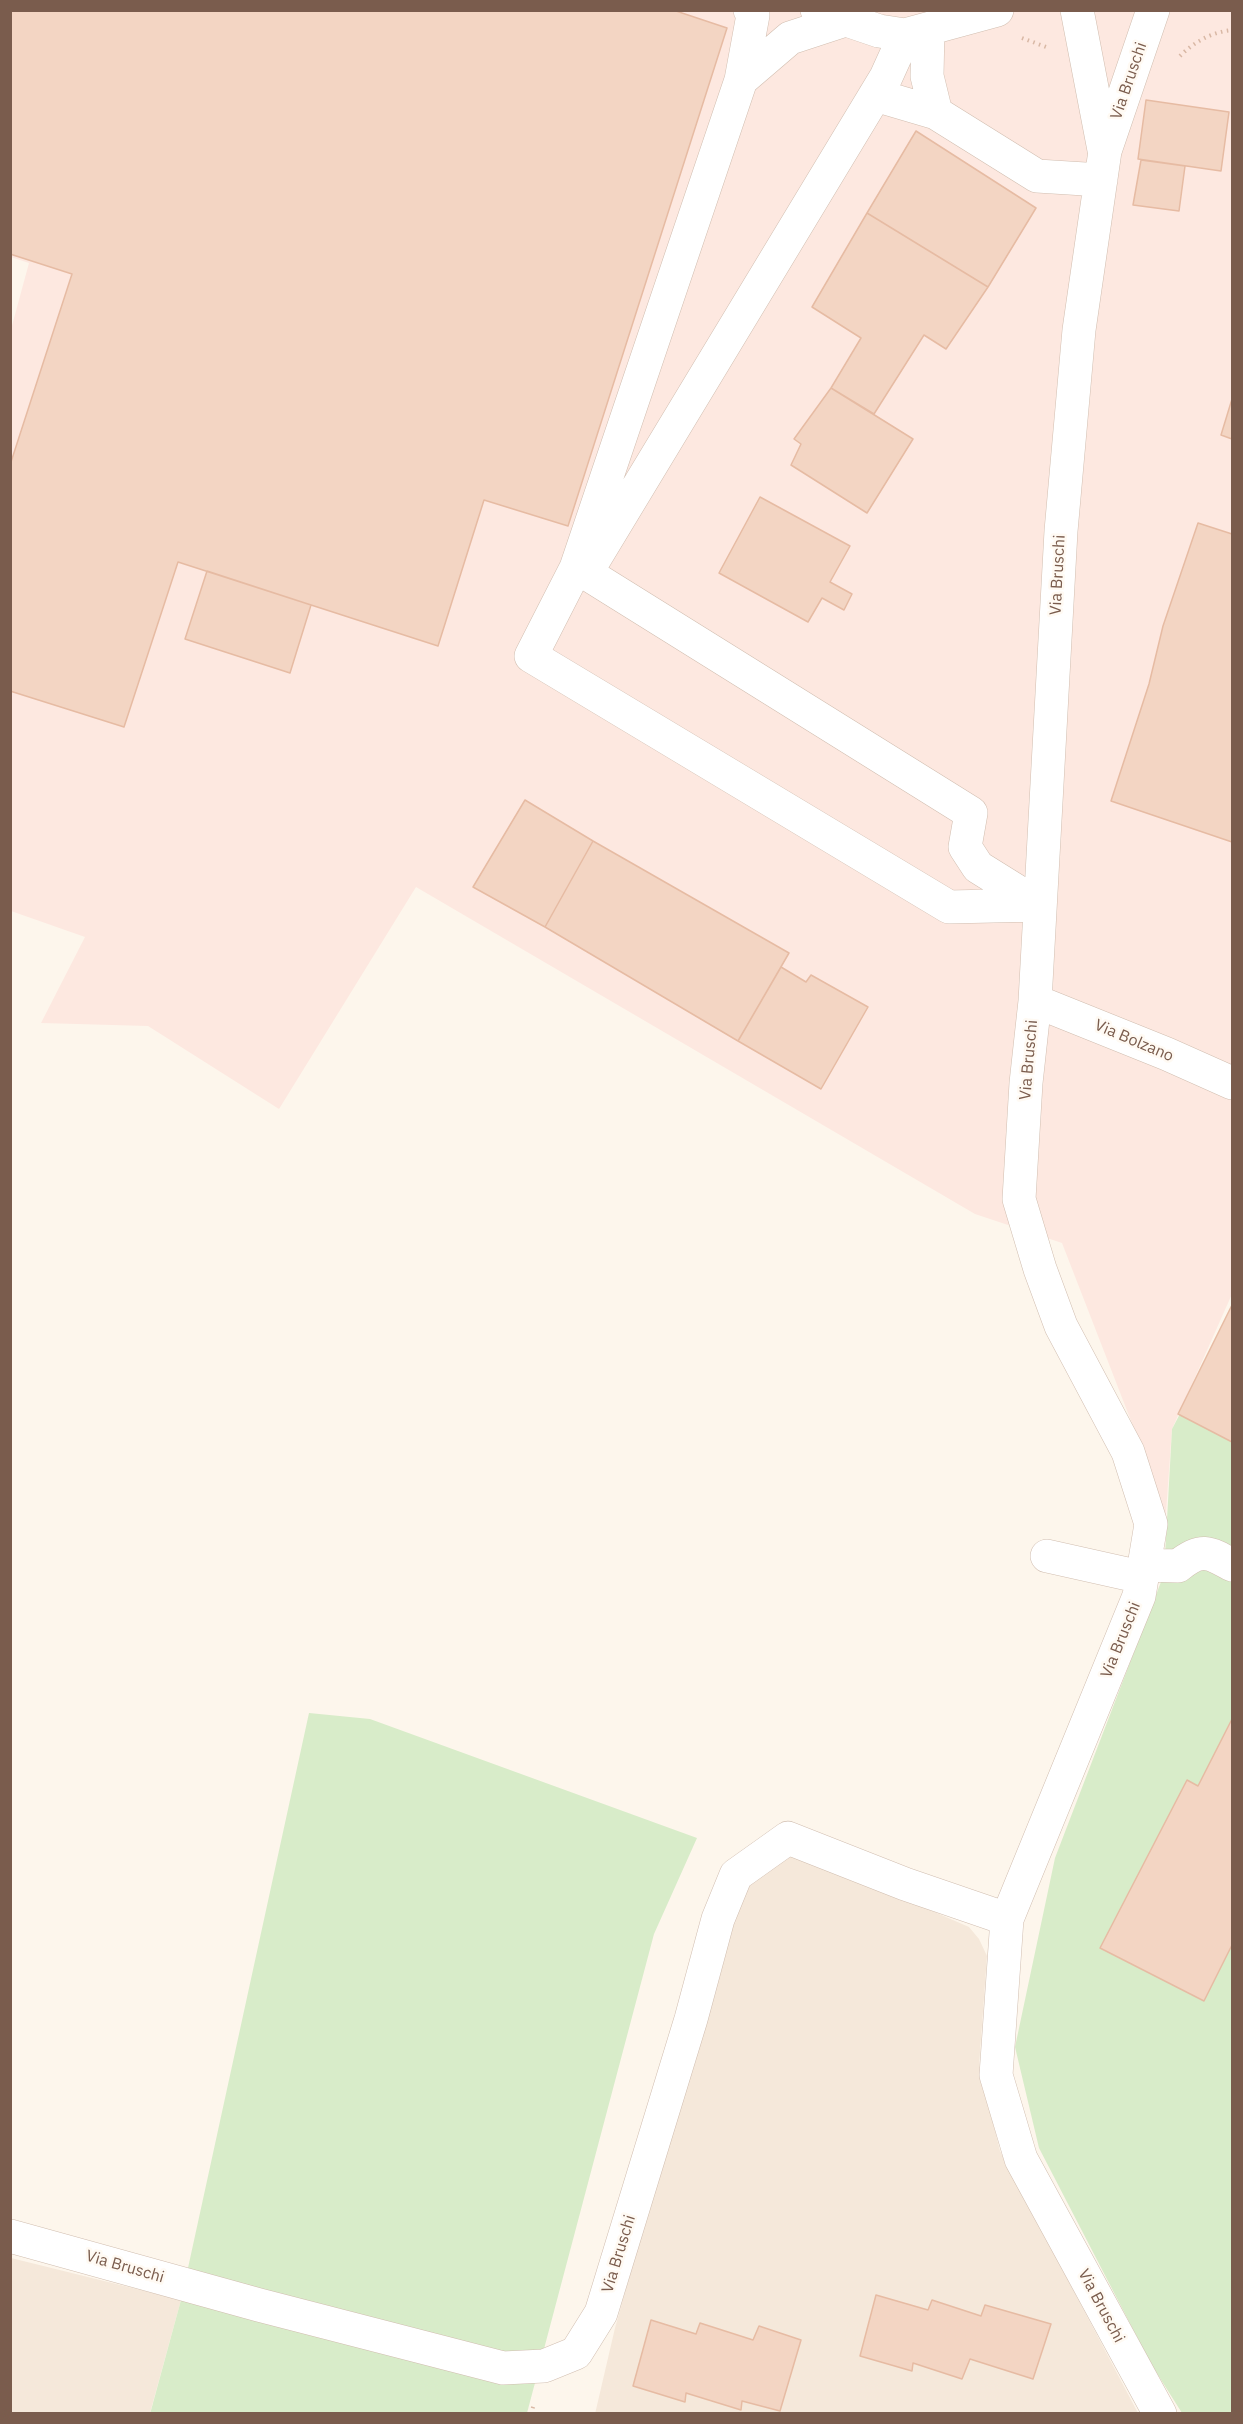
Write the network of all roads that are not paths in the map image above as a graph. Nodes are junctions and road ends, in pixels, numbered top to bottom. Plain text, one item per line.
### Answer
1 (750, 10) edge
2 (996, 10) edge
3 (1077, 10) edge
4 (1153, 10) edge
5 (834, 14) edge
6 (932, 26) edge
7 (741, 80) junction
8 (875, 94) junction
9 (936, 113) junction
10 (1103, 166) junction
11 (581, 570) junction
12 (1039, 905) junction
13 (1035, 1001) junction
14 (1233, 1083) edge
15 (1047, 1556) dead end
16 (1233, 1565) edge
17 (1143, 1571) junction
18 (1007, 1919) junction
19 (10, 2236) edge
20 (1160, 2414) edge

1 - 7 street
2 - 6 street
3 - 10 street, Via Bruschi
4 - 10 street, Via Bruschi
5 - 6 street
5 - 7 street
6 - 8 street
6 - 9 street
7 - 11 street
8 - 9 street
8 - 11 street
9 - 10 street
10 - 12 street, Via Bruschi
11 - 12 street
11 - 12 street
12 - 13 street, Via Bruschi
13 - 14 street, Via Bolzano
13 - 17 street, Via Bruschi
15 - 17 street
16 - 17 street
17 - 18 street, Via Bruschi
18 - 19 street, Via Bruschi
18 - 20 street, Via Bruschi

